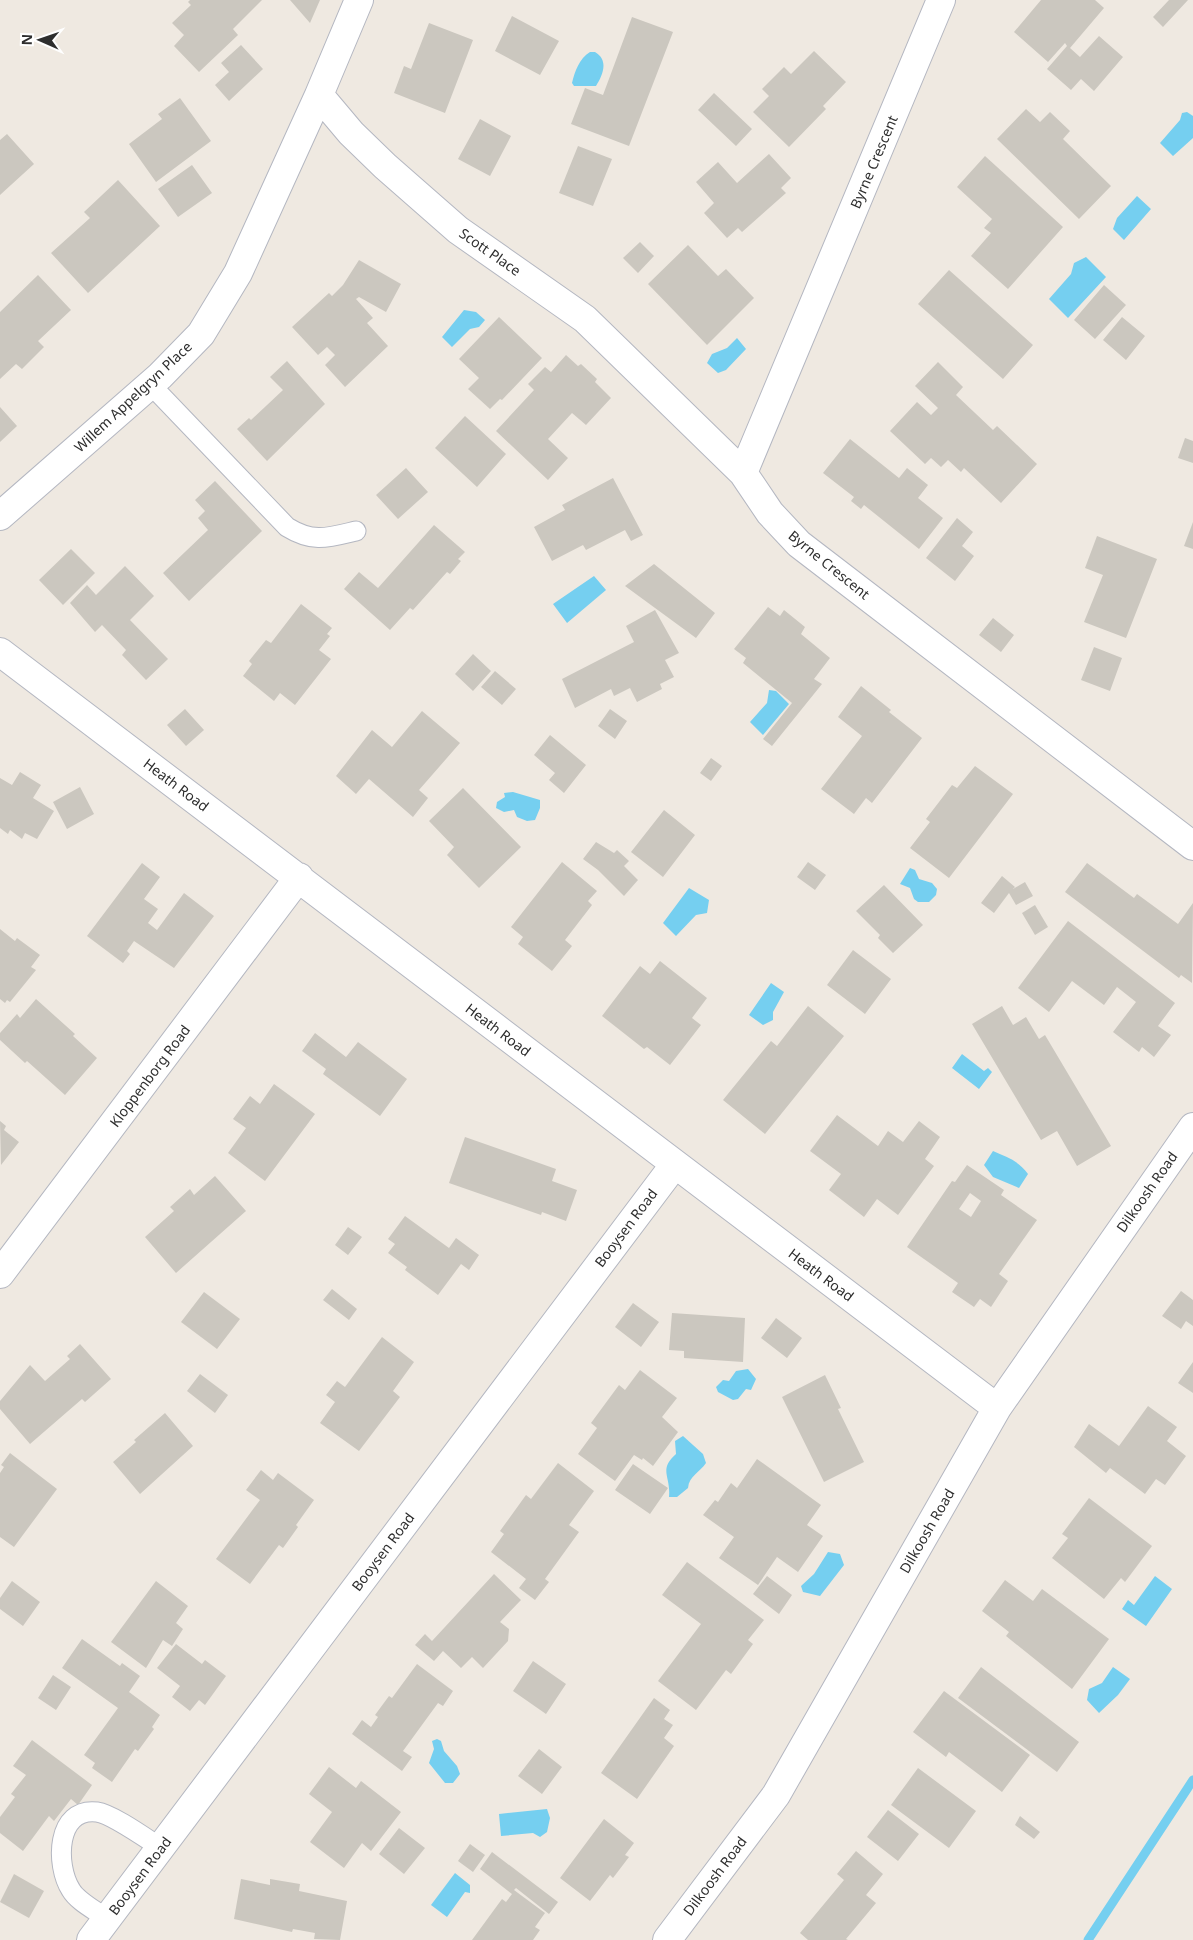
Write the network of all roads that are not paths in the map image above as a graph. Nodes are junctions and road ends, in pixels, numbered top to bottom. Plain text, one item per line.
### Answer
1 (359, 0) edge
2 (942, 0) edge
3 (319, 95) junction
4 (150, 384) junction
5 (743, 473) junction
6 (0, 516) edge
7 (356, 531) dead end
8 (0, 652) edge
9 (1193, 846) edge
10 (299, 877) junction
11 (1193, 1127) edge
12 (675, 1164) junction
13 (0, 1274) edge
14 (997, 1408) junction
15 (161, 1848) junction
16 (107, 1919) junction
17 (91, 1940) edge
18 (668, 1940) edge

1 - 3 street
2 - 5 street, Byrne Crescent
3 - 4 street, Willem Appelgryn Place
3 - 5 street, Scott Place
4 - 6 street, Willem Appelgryn Place
4 - 7 lane
5 - 9 street, Byrne Crescent
8 - 10 street, Heath Road
10 - 12 street, Heath Road
10 - 13 street, Kloppenborg Road
11 - 14 street, Dilkoosh Road
12 - 14 street, Heath Road
12 - 15 street, Booysen Road
14 - 18 street, Dilkoosh Road
15 - 16 street, Booysen Road
15 - 16 lane
16 - 17 street, Booysen Road

